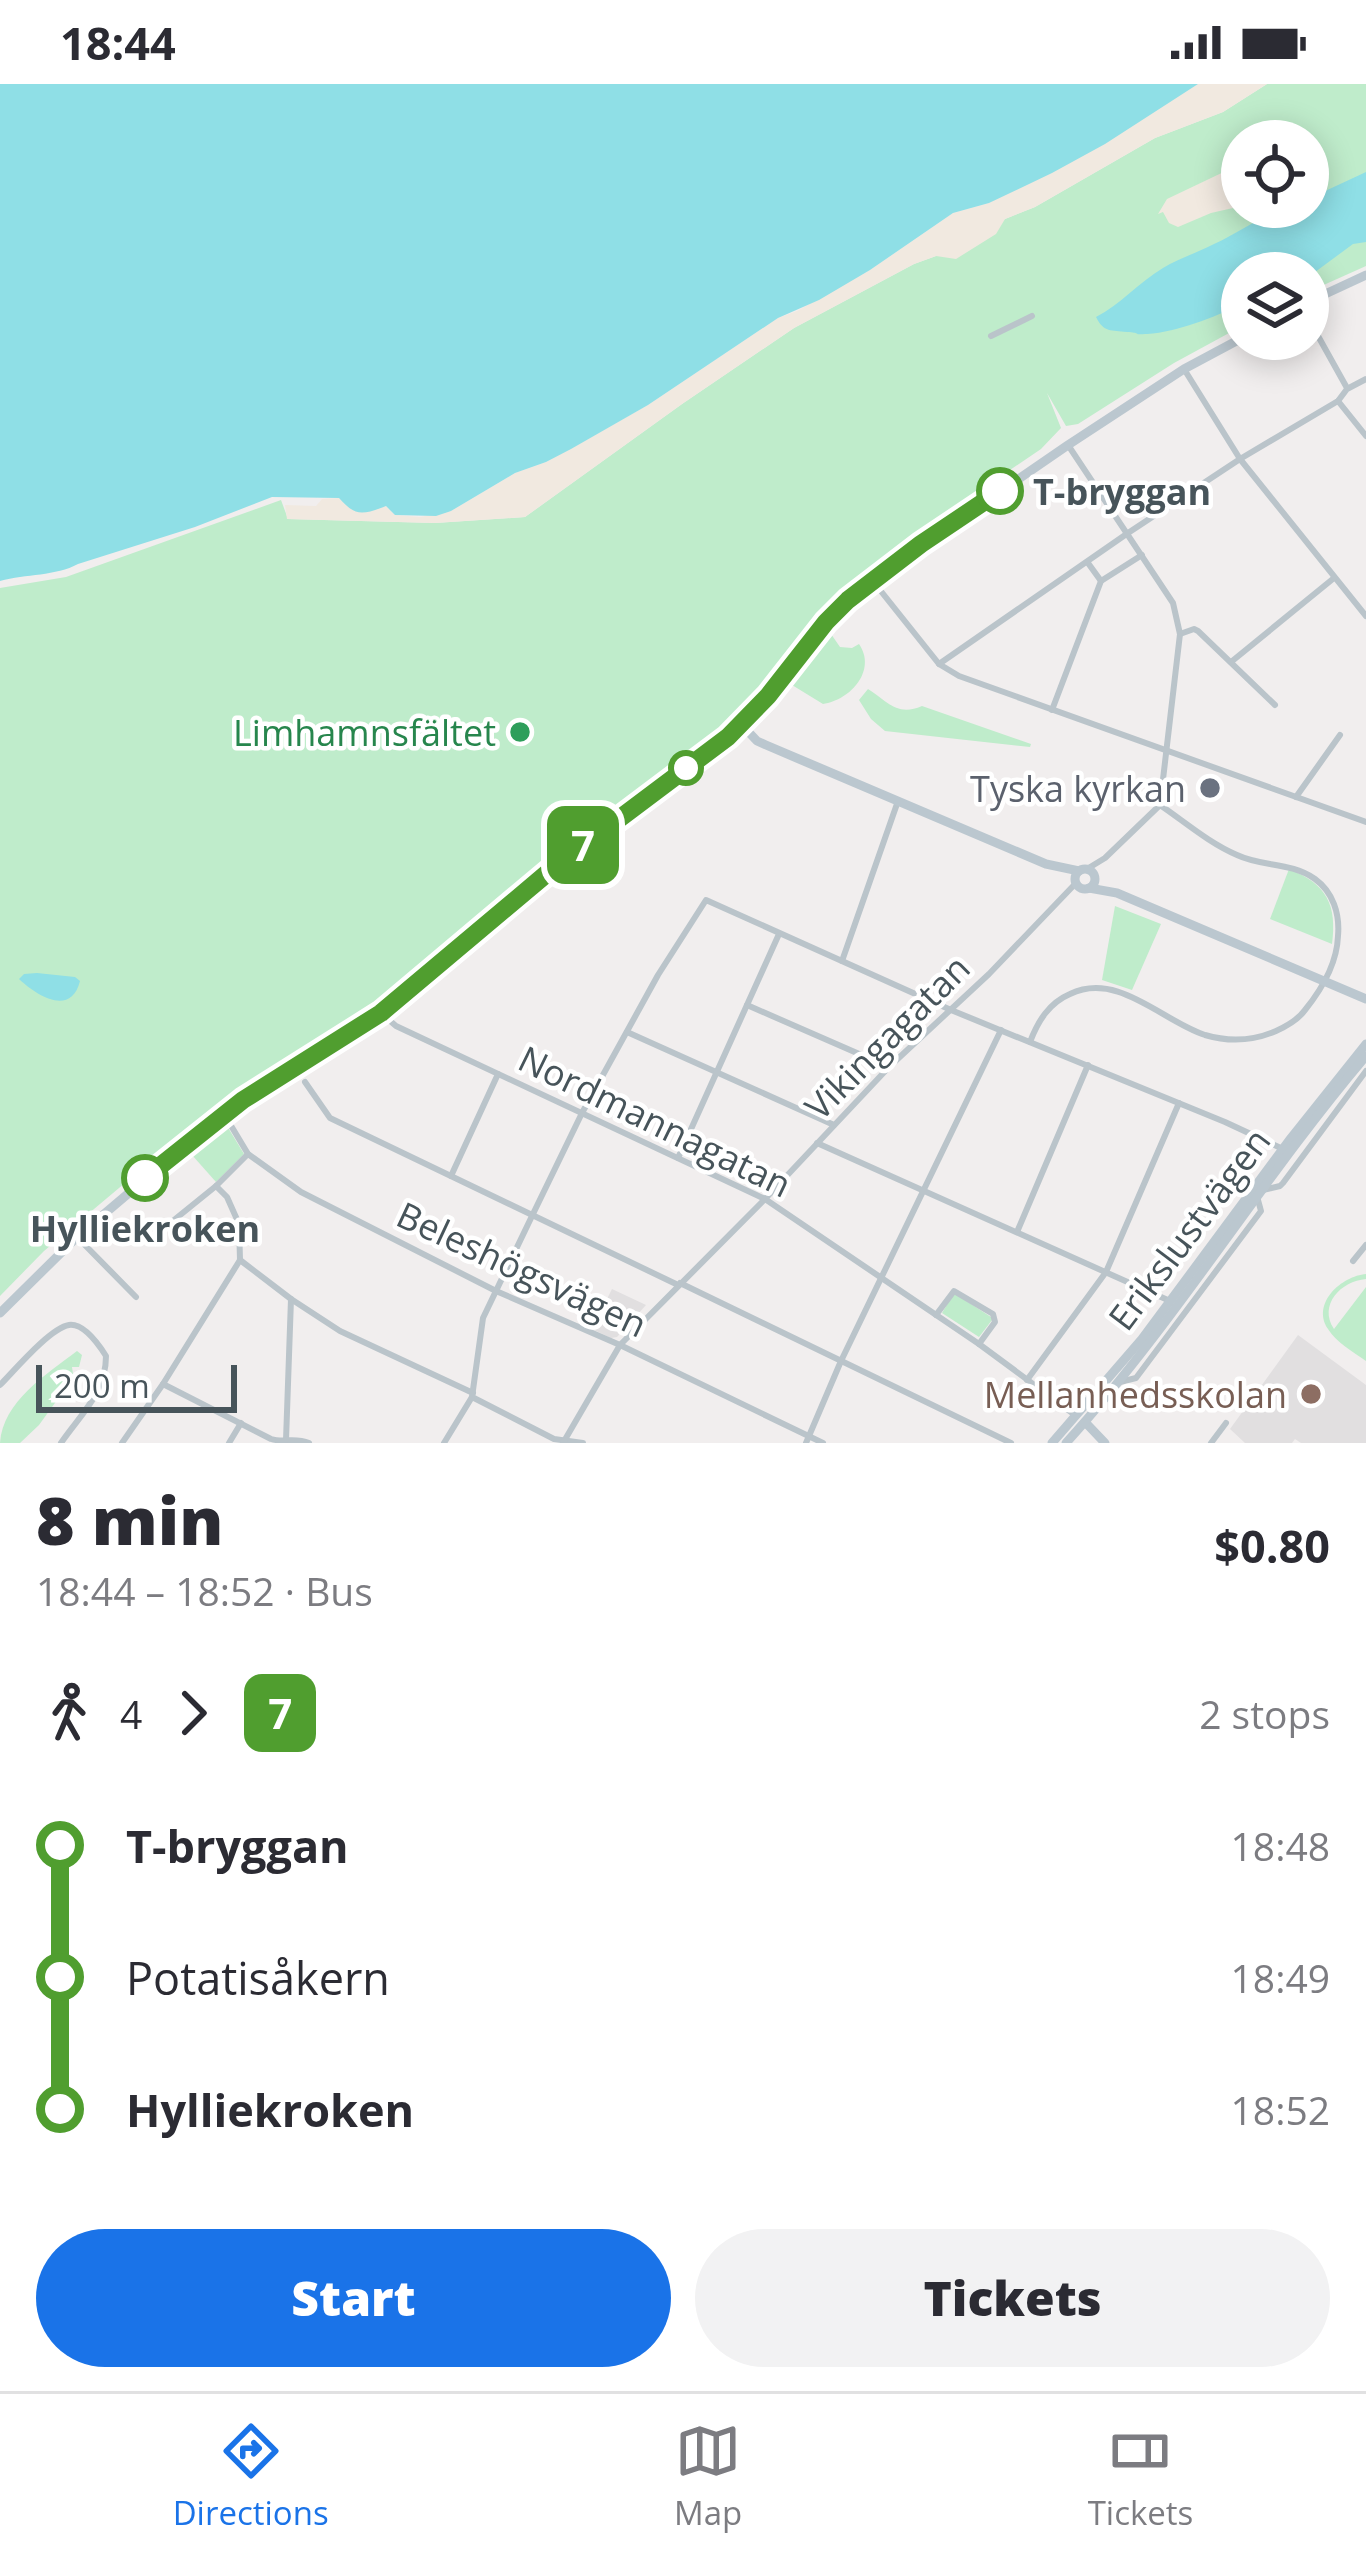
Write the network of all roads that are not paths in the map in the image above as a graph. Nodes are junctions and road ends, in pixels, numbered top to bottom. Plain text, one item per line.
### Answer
1 (1366, 275) edge
2 (1329, 292) edge
3 (1033, 316) dead end
4 (991, 336) dead end
5 (1221, 349) edge
6 (1329, 356) edge
7 (1184, 369) junction
8 (1366, 380) edge
9 (1347, 389) junction
10 (1338, 401) junction
11 (1366, 436) edge
12 (1068, 445) junction
13 (1240, 459) junction
14 (1128, 533) junction
15 (1142, 555) junction
16 (1088, 563) junction
17 (1334, 578) junction
18 (872, 580) junction
19 (1100, 581) junction
20 (1366, 616) edge
21 (1180, 634) junction
22 (1231, 662) junction
23 (939, 664) junction
24 (1275, 705) dead end
25 (1052, 710) junction
26 (741, 724) junction
27 (1340, 735) dead end
28 (1166, 751) junction
29 (1296, 796) junction
30 (898, 801) junction
31 (1160, 805) junction
32 (1366, 822) edge
33 (1083, 881) junction
34 (779, 934) junction
35 (842, 961) junction
36 (1326, 980) junction
37 (1363, 995) edge
38 (747, 1005) junction
39 (951, 1010) junction
40 (381, 1013) junction
41 (1001, 1030) junction
42 (627, 1032) junction
43 (1030, 1042) junction
44 (1366, 1044) edge
45 (1366, 1056) edge
46 (1088, 1065) junction
47 (889, 1067) junction
48 (1366, 1071) edge
49 (716, 1073) junction
50 (498, 1074) junction
51 (305, 1082) dead end
52 (1363, 1082) edge
53 (1179, 1103) junction
54 (582, 1113) junction
55 (224, 1114) junction
56 (834, 1125) junction
57 (817, 1143) junction
58 (1283, 1149) junction
59 (248, 1154) junction
60 (678, 1158) junction
61 (451, 1177) junction
62 (216, 1186) junction
63 (923, 1191) junction
64 (1260, 1194) junction
65 (765, 1198) junction
66 (532, 1216) junction
67 (1016, 1232) junction
68 (77, 1237) junction
69 (153, 1237) dead end
70 (1366, 1245) edge
71 (240, 1260) junction
72 (1353, 1261) dead end
73 (1106, 1272) junction
74 (882, 1279) junction
75 (679, 1284) junction
76 (496, 1291) junction
77 (136, 1298) dead end
78 (291, 1300) junction
79 (1171, 1302) junction
80 (0, 1313) edge
81 (936, 1315) junction
82 (979, 1344) junction
83 (620, 1345) junction
84 (841, 1361) junction
85 (1028, 1380) junction
86 (0, 1384) edge
87 (163, 1384) junction
88 (472, 1395) junction
89 (1080, 1419) junction
90 (241, 1423) junction
91 (1226, 1423) dead end
92 (807, 1439) edge
93 (286, 1441) edge
94 (564, 1441) edge
95 (61, 1443) edge
96 (122, 1443) edge
97 (230, 1443) edge
98 (308, 1443) edge
99 (444, 1443) edge
100 (583, 1443) edge
101 (823, 1443) edge
102 (1011, 1443) edge
103 (1052, 1443) edge
104 (1066, 1443) edge
105 (1105, 1443) edge
106 (1211, 1443) edge

1 - 2 street
3 - 4 street
5 - 7 street
6 - 9 street
7 - 12 street
7 - 13 street
8 - 9 street
9 - 10 street
10 - 11 street
10 - 13 street
12 - 14 street
12 - 18 street
13 - 14 street
13 - 17 street
14 - 15 street
14 - 16 street
15 - 19 street
15 - 21 street
16 - 19 street
16 - 23 street
17 - 20 street
17 - 22 street
18 - 23 street
18 - 26 street
19 - 25 street
21 - 22 street
21 - 28 street
22 - 24 street
23 - 25 street
25 - 28 street
26 - 30 street
26 - 40 street
27 - 29 street
28 - 29 street
28 - 31 street
29 - 32 street
30 - 33 street
30 - 35 street
31 - 33 street, Vikingagatan
31 - 36 street
33 - 36 street
33 - 39 street, Vikingagatan
34 - 35 street
34 - 38 street
34 - 42 street
35 - 39 street
36 - 37 street
36 - 43 street
38 - 47 street
38 - 49 street
39 - 41 street
39 - 47 street, Vikingagatan
40 - 50 street, Nordmannagatan
40 - 55 street
41 - 43 street
41 - 63 street
42 - 49 street
42 - 54 street
43 - 46 street
44 - 58 street, Erikslustvägen
45 - 64 street, Erikslustvägen
46 - 53 street
46 - 67 street
47 - 56 street, Vikingagatan
48 - 52 street, Erikslustvägen
49 - 56 street
49 - 60 street
50 - 54 street, Nordmannagatan
50 - 61 street
51 - 61 street
52 - 64 street, Erikslustvägen
53 - 58 street
53 - 73 street
54 - 60 street, Nordmannagatan
54 - 66 street
55 - 59 street, Beleshögsvägen
55 - 68 street
56 - 57 street, Vikingagatan
57 - 63 street
57 - 65 street, Vikingagatan
58 - 79 street, Erikslustvägen
59 - 62 street
59 - 76 street, Beleshögsvägen
60 - 65 street, Nordmannagatan
61 - 66 street
62 - 69 street
62 - 71 street
63 - 67 street
63 - 74 street
64 - 89 street, Erikslustvägen
65 - 74 street, Nordmannagatan
65 - 75 street, Vikingagatan
66 - 75 street
66 - 76 street
67 - 73 street
68 - 77 street
68 - 80 street
70 - 72 street
71 - 78 street
71 - 87 street
73 - 79 street
73 - 85 street
74 - 81 street, Nordmannagatan
74 - 84 street
75 - 83 street, Vikingagatan
75 - 84 street
76 - 83 street, Beleshögsvägen
76 - 88 street
78 - 88 street
78 - 93 street
79 - 89 street, Erikslustvägen
81 - 82 street, Nordmannagatan
81 - 82 street
82 - 85 street, Nordmannagatan
83 - 92 street, Beleshögsvägen
83 - 94 street, Vikingagatan
84 - 92 street
84 - 102 street
85 - 89 street, Nordmannagatan
86 - 95 street
87 - 90 street
87 - 96 street
88 - 94 street
88 - 99 street
89 - 103 street, Erikslustvägen
89 - 104 street, Erikslustvägen
89 - 105 street
90 - 93 street
90 - 97 street
91 - 106 street
92 - 101 street, Beleshögsvägen
93 - 98 street
94 - 100 street

